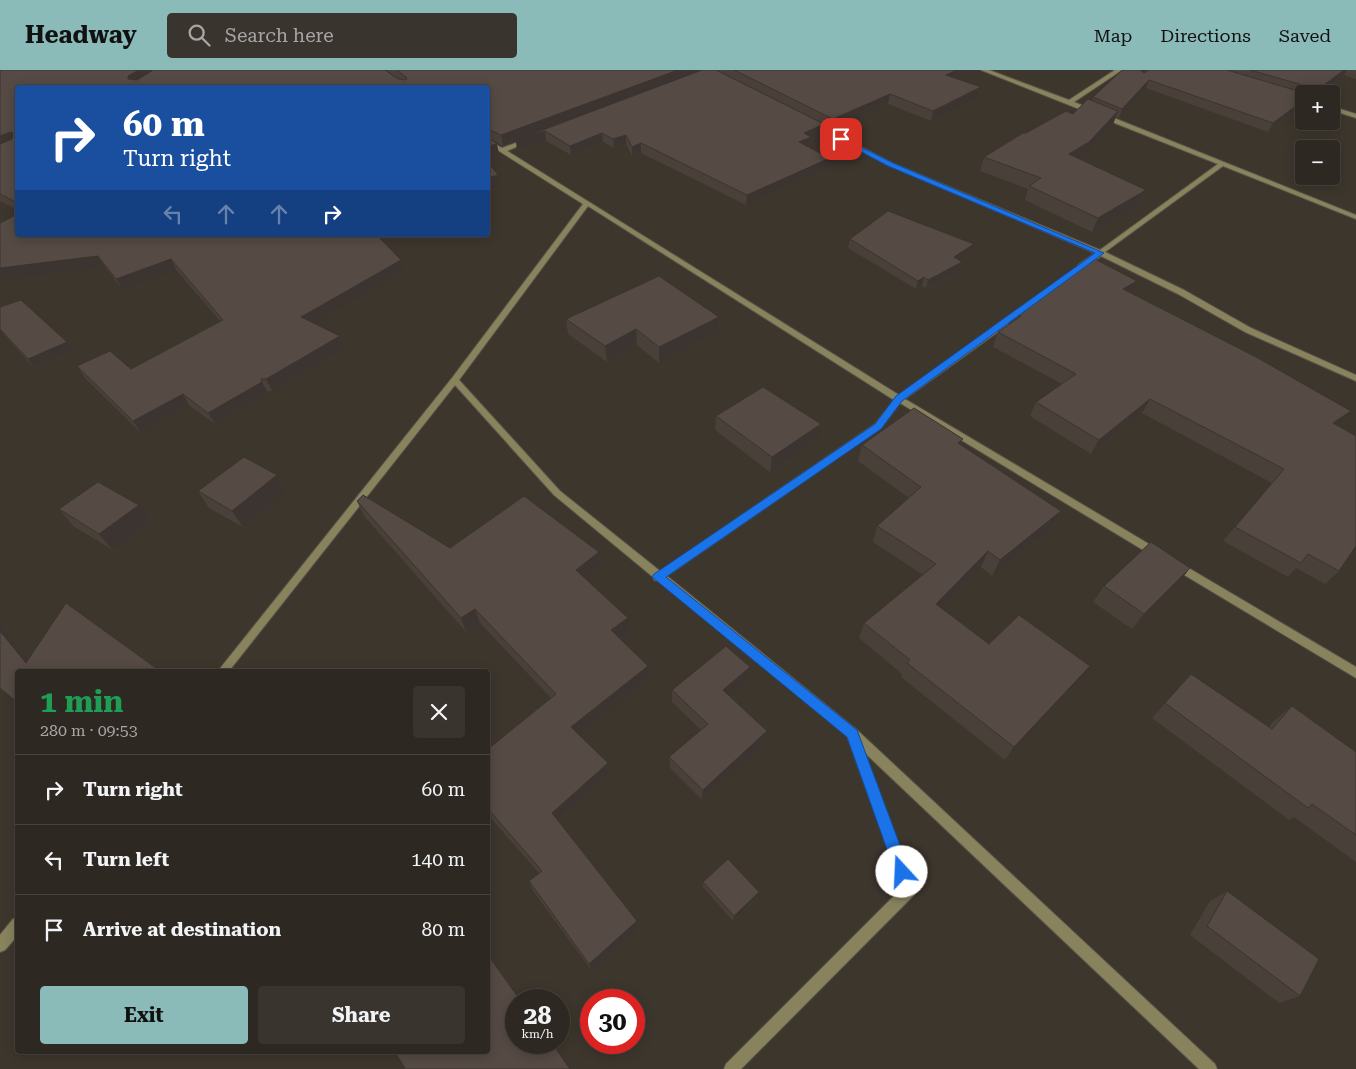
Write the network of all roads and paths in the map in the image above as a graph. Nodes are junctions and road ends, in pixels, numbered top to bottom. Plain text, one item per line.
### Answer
1 (984, 70) edge
2 (1119, 70) edge
3 (1070, 102) junction
4 (1340, 111) edge
5 (1356, 116) edge
6 (804, 120) edge
7 (538, 137) edge
8 (490, 143) edge
9 (501, 151) junction
10 (1223, 164) junction
11 (586, 203) junction
12 (1356, 217) edge
13 (1100, 253) junction
14 (1076, 270) edge
15 (1028, 305) edge
16 (1356, 378) edge
17 (455, 380) junction
18 (899, 399) junction
19 (1161, 556) edge
20 (1170, 561) edge
21 (658, 577) junction
22 (225, 669) edge
23 (1356, 673) edge
24 (852, 734) junction
25 (15, 928) edge
26 (0, 945) edge
27 (731, 1069) edge
28 (1210, 1069) edge

1 - 3 street
2 - 3 street
3 - 10 street
4 - 5 street
6 - 13 street
7 - 9 street
8 - 9 street
9 - 11 street
10 - 12 street
10 - 13 street
11 - 17 street
11 - 18 street
13 - 14 street
13 - 16 street
15 - 18 street
17 - 21 street
17 - 22 street
18 - 19 street
18 - 21 street
20 - 23 street
21 - 24 street
24 - 27 street
24 - 28 street
25 - 26 street

